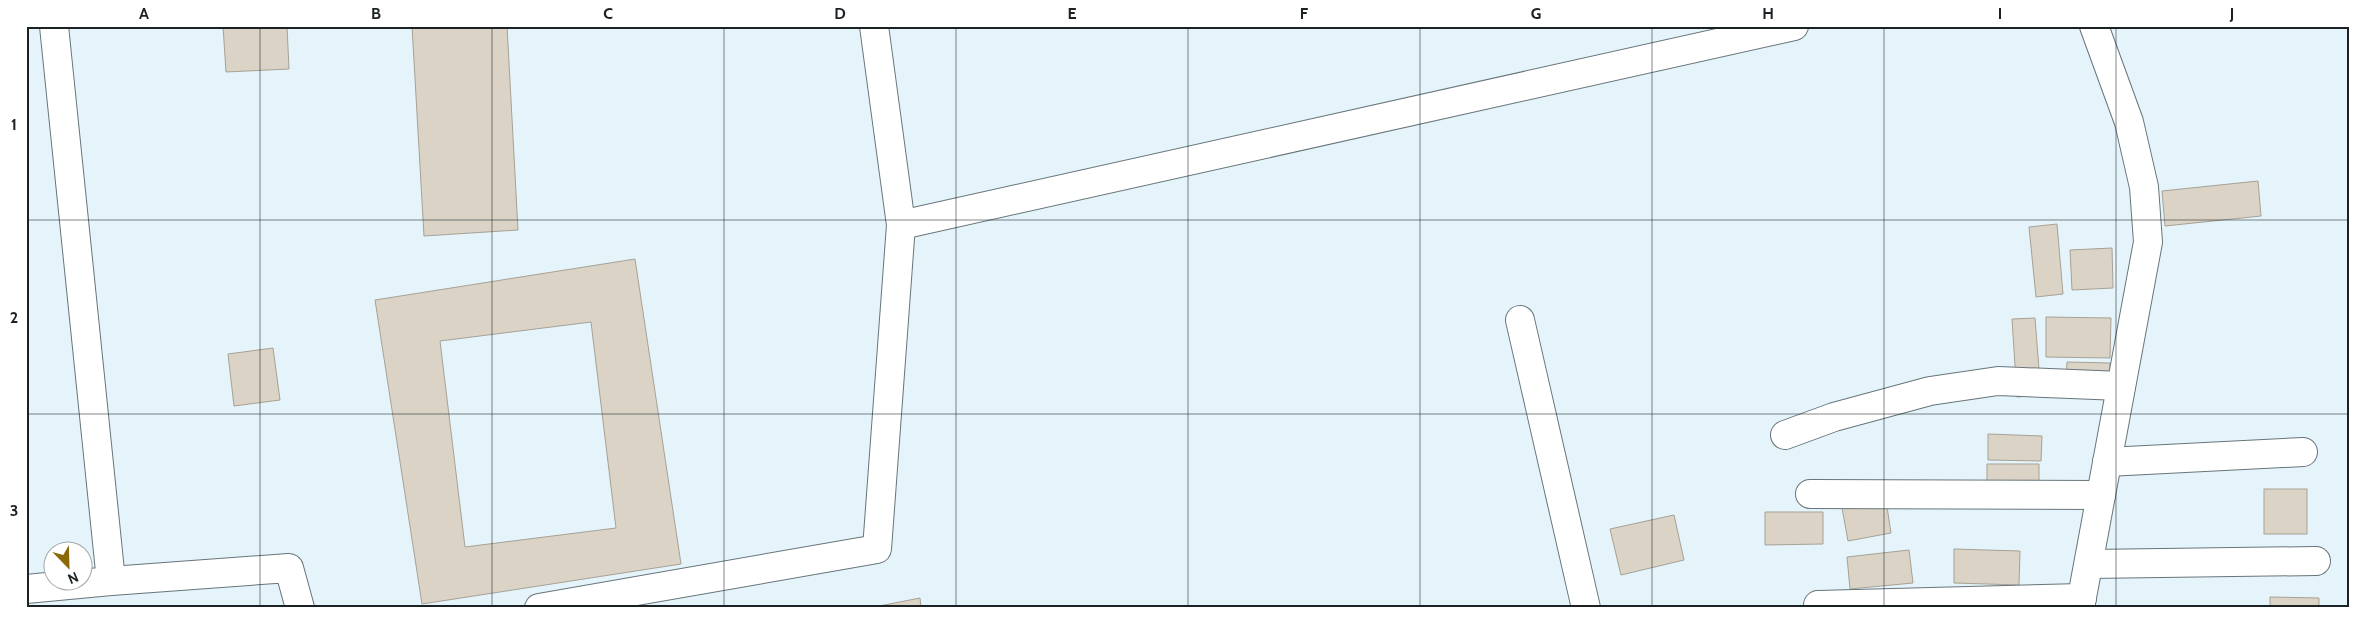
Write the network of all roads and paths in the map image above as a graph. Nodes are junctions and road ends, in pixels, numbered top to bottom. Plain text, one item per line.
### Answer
1 (54, 26) edge
2 (874, 26) edge
3 (1794, 26) edge
4 (2094, 26) edge
5 (900, 226) junction
6 (1520, 320) dead end
7 (2121, 386) junction
8 (1785, 435) dead end
9 (2303, 452) dead end
10 (2107, 462) junction
11 (1810, 494) dead end
12 (2101, 495) junction
13 (2316, 561) dead end
14 (2089, 564) junction
15 (110, 581) junction
16 (26, 589) edge
17 (2081, 603) edge
18 (1818, 605) dead end
19 (300, 608) edge
20 (539, 608) edge
21 (1586, 608) edge

1 - 15 street
2 - 5 street
3 - 5 street
4 - 7 street
5 - 20 street
6 - 21 street
7 - 8 street
7 - 10 street
9 - 10 street
10 - 12 street
11 - 12 street
12 - 14 street
13 - 14 street
14 - 17 street
15 - 16 street
15 - 19 street
17 - 18 street

